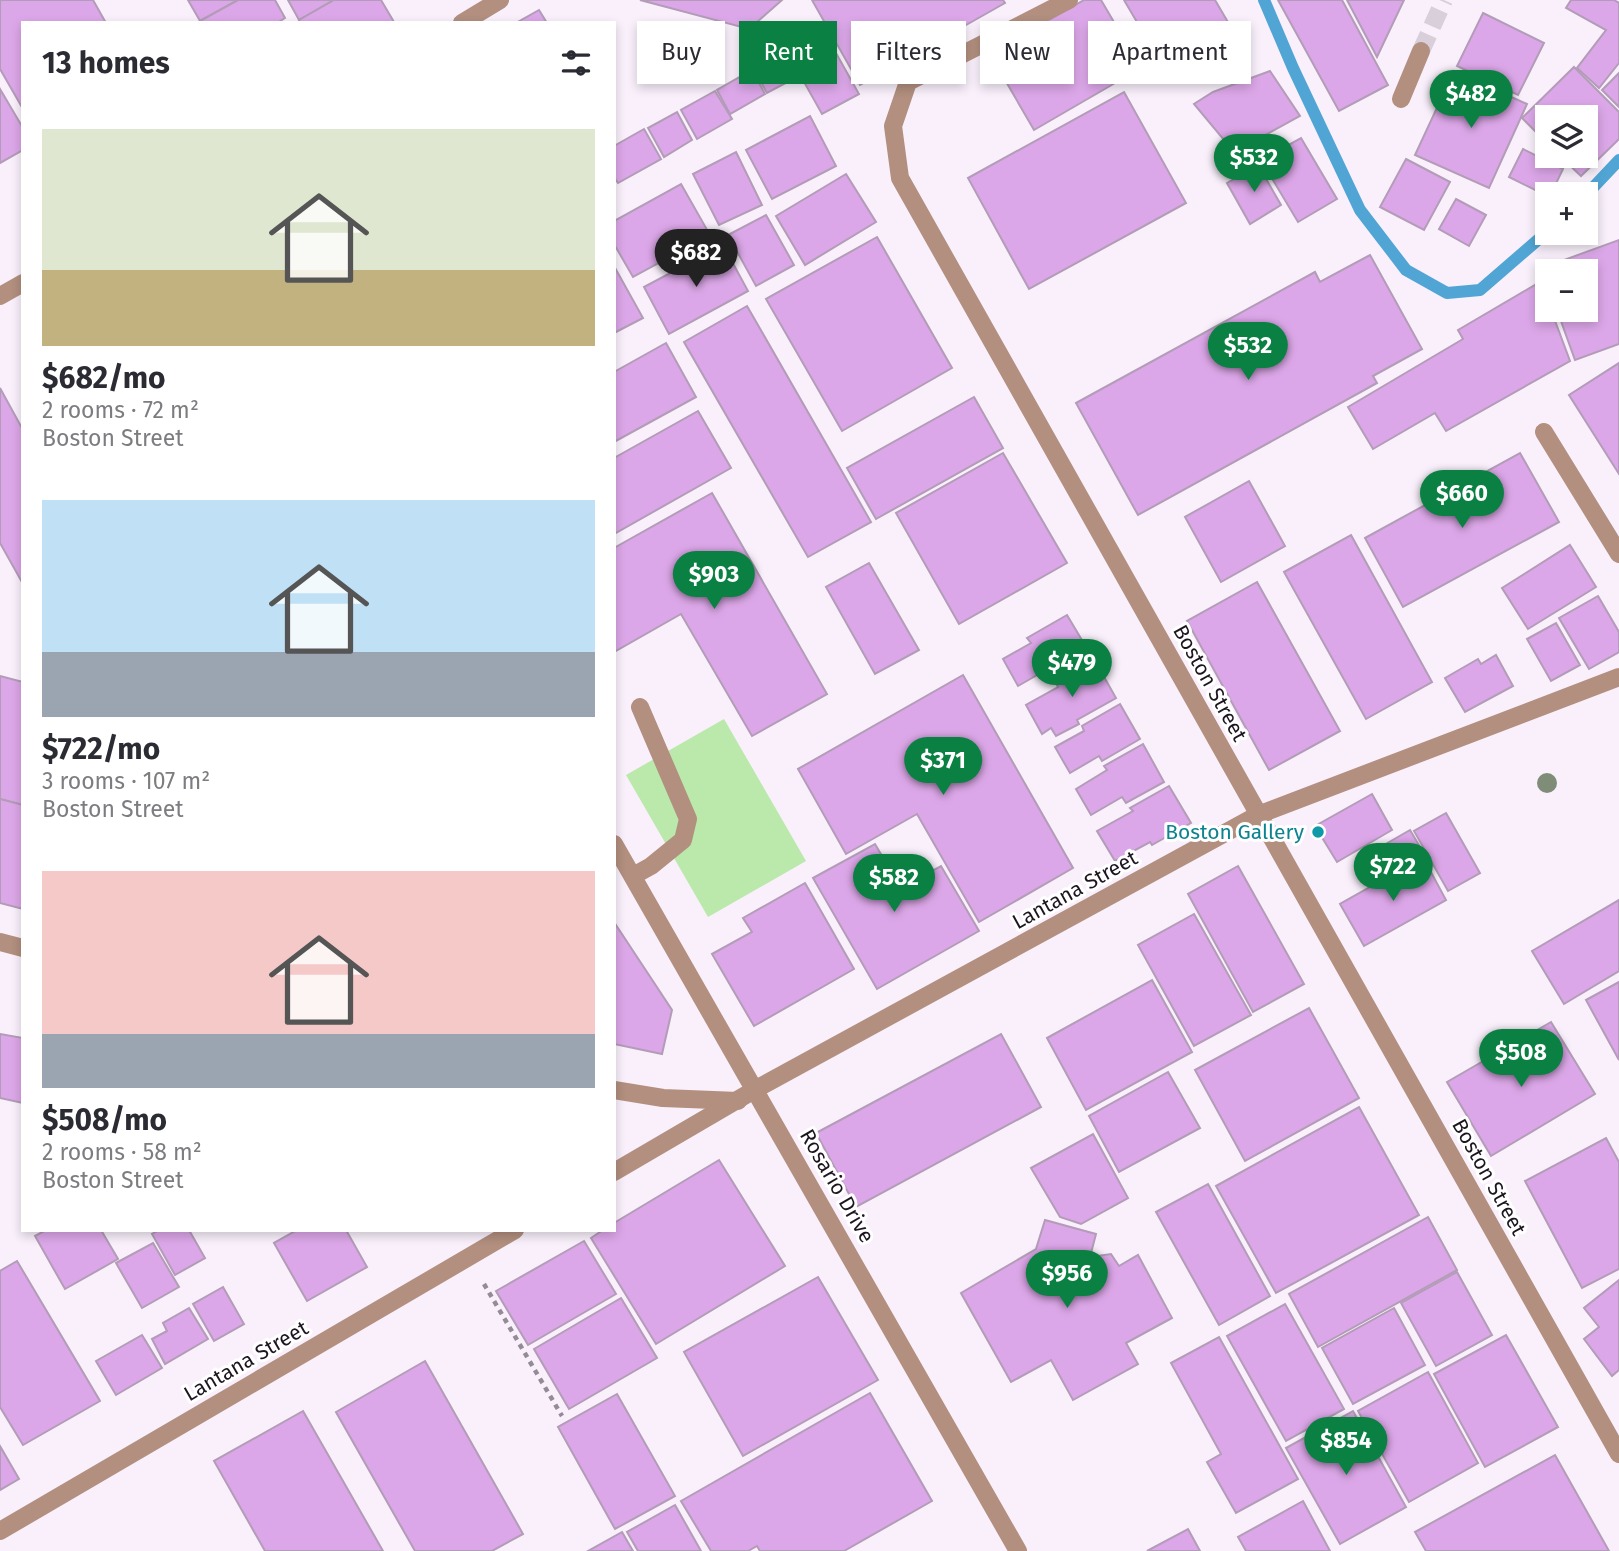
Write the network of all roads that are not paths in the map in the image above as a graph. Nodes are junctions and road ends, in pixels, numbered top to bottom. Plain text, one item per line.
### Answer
1 (500, 0) edge
2 (1069, 0) edge
3 (465, 21) edge
4 (1421, 51) tunnel mouth
5 (1401, 99) dead end
6 (21, 284) edge
7 (0, 296) edge
8 (1544, 432) dead end
9 (1619, 554) edge
10 (1619, 677) edge
11 (640, 708) dead end
12 (1258, 816) junction
13 (616, 847) edge
14 (633, 876) junction
15 (0, 942) edge
16 (21, 947) edge
17 (616, 1090) edge
18 (756, 1090) junction
19 (738, 1101) junction
20 (616, 1171) edge
21 (512, 1232) edge
22 (1619, 1454) edge
23 (0, 1531) edge
24 (1018, 1551) edge

1 - 3 street
2 - 12 street, Boston Street
4 - 5 street
6 - 7 street
8 - 9 street
10 - 12 street, Lantana Street
11 - 14 street
12 - 18 street, Lantana Street
12 - 22 street, Boston Street
13 - 14 street, Rosario Drive
14 - 18 street, Rosario Drive
15 - 16 street
17 - 19 street
18 - 19 street, Lantana Street
18 - 24 street, Rosario Drive
19 - 20 street, Lantana Street
21 - 23 street, Lantana Street

